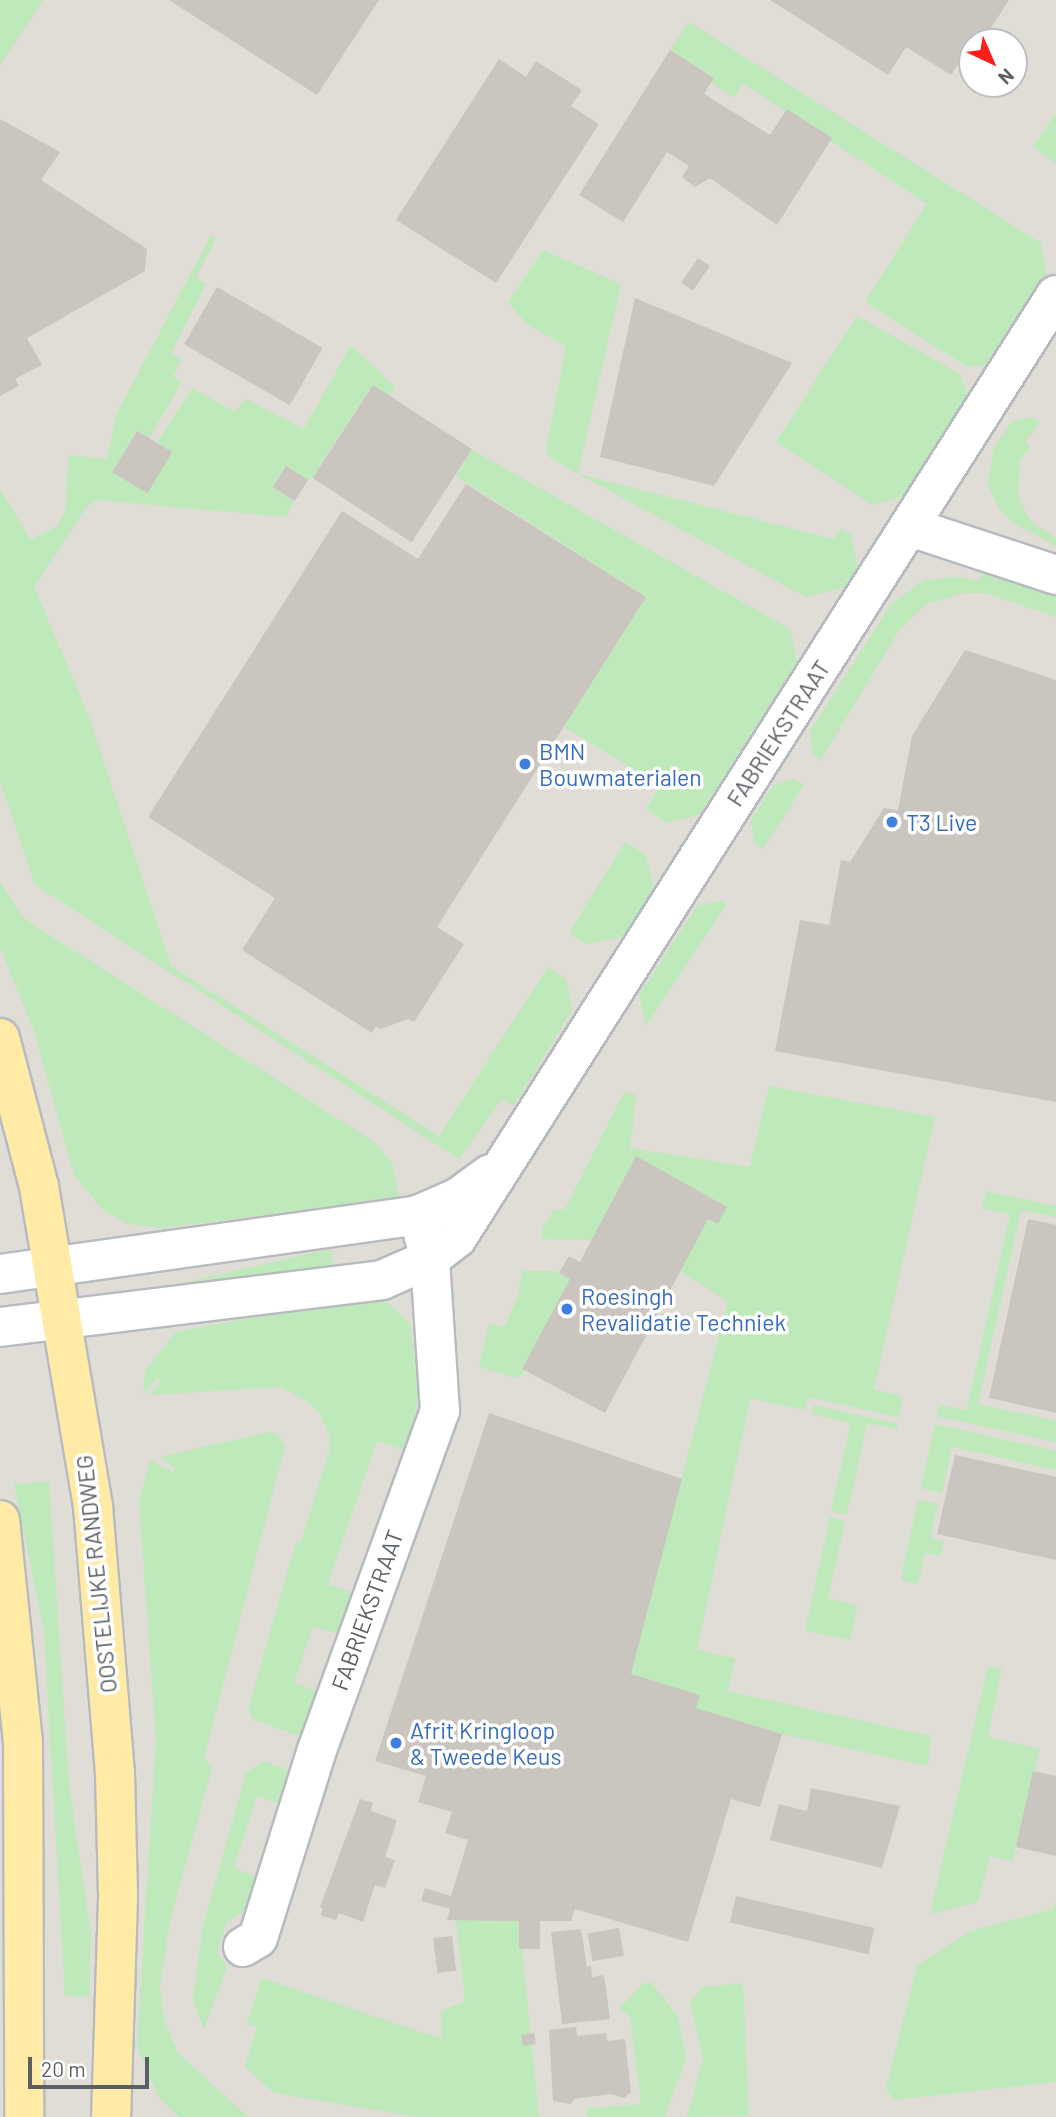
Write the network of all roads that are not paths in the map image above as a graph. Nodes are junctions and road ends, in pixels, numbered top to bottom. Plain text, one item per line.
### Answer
1 (1056, 295) edge
2 (911, 527) junction
3 (1056, 575) edge
4 (0, 1038) edge
5 (498, 1169) junction
6 (418, 1215) junction
7 (430, 1259) junction
8 (52, 1267) junction
9 (0, 1274) edge
10 (62, 1321) junction
11 (0, 1327) edge
12 (0, 1520) edge
13 (243, 1947) dead end
14 (23, 2117) edge
15 (111, 2117) edge

1 - 2 street, FABRIEKSTRAAT
2 - 3 street
2 - 5 street, FABRIEKSTRAAT
4 - 8 main road, OOSTELIJKE RANDWEG
5 - 6 street, FABRIEKSTRAAT
5 - 7 street, FABRIEKSTRAAT
6 - 7 street
6 - 8 street, FABRIEKSTRAAT
7 - 10 street, FABRIEKSTRAAT
7 - 13 street, FABRIEKSTRAAT
8 - 9 street, FABRIEKSTRAAT
8 - 10 main road, OOSTELIJKE RANDWEG
10 - 11 street, FABRIEKSTRAAT
10 - 15 main road, OOSTELIJKE RANDWEG
12 - 14 main road

